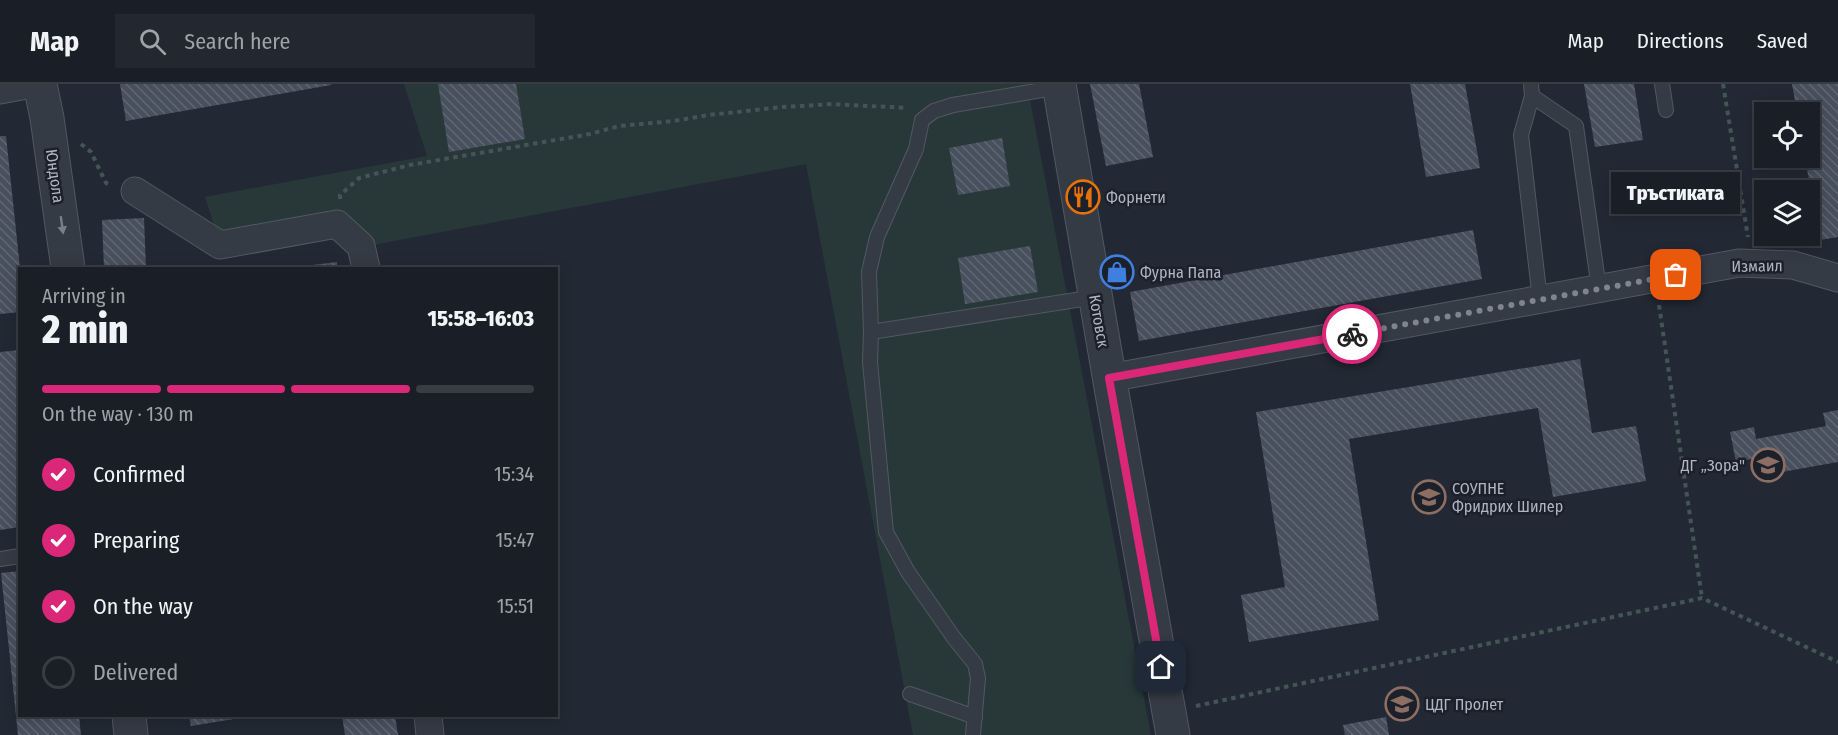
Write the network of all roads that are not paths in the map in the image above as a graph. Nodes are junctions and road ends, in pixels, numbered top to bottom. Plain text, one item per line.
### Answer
1 (32, 84) edge
2 (40, 84) edge
3 (1662, 84) edge
4 (1059, 85) edge
5 (0, 90) edge
6 (1532, 90) edge
7 (1666, 110) dead end
8 (135, 191) road end
9 (68, 267) edge
10 (366, 267) edge
11 (1838, 278) edge
12 (1599, 289) junction
13 (1095, 297) junction
14 (1540, 300) junction
15 (871, 332) junction
16 (1109, 378) junction
17 (18, 556) edge
18 (0, 559) edge
19 (910, 694) dead end
20 (129, 717) edge
21 (428, 717) edge
22 (975, 717) junction
23 (1171, 724) edge
24 (131, 735) edge
25 (430, 735) edge
26 (974, 735) edge

1 - 5 street
2 -> 9 street, Юндола
3 - 7 lane
4 - 13 street, Котовск
4 - 15 lane
6 - 12 lane
6 - 14 lane
8 - 10 street
11 - 12 street, Измаил
12 - 14 street, Измаил
13 - 15 lane
13 - 16 street, Котовск
14 - 16 street, Измаил
15 - 22 lane
16 - 23 street, Котовск
17 - 18 lane
19 - 22 lane
20 - 24 street
21 - 25 street
22 - 26 lane

